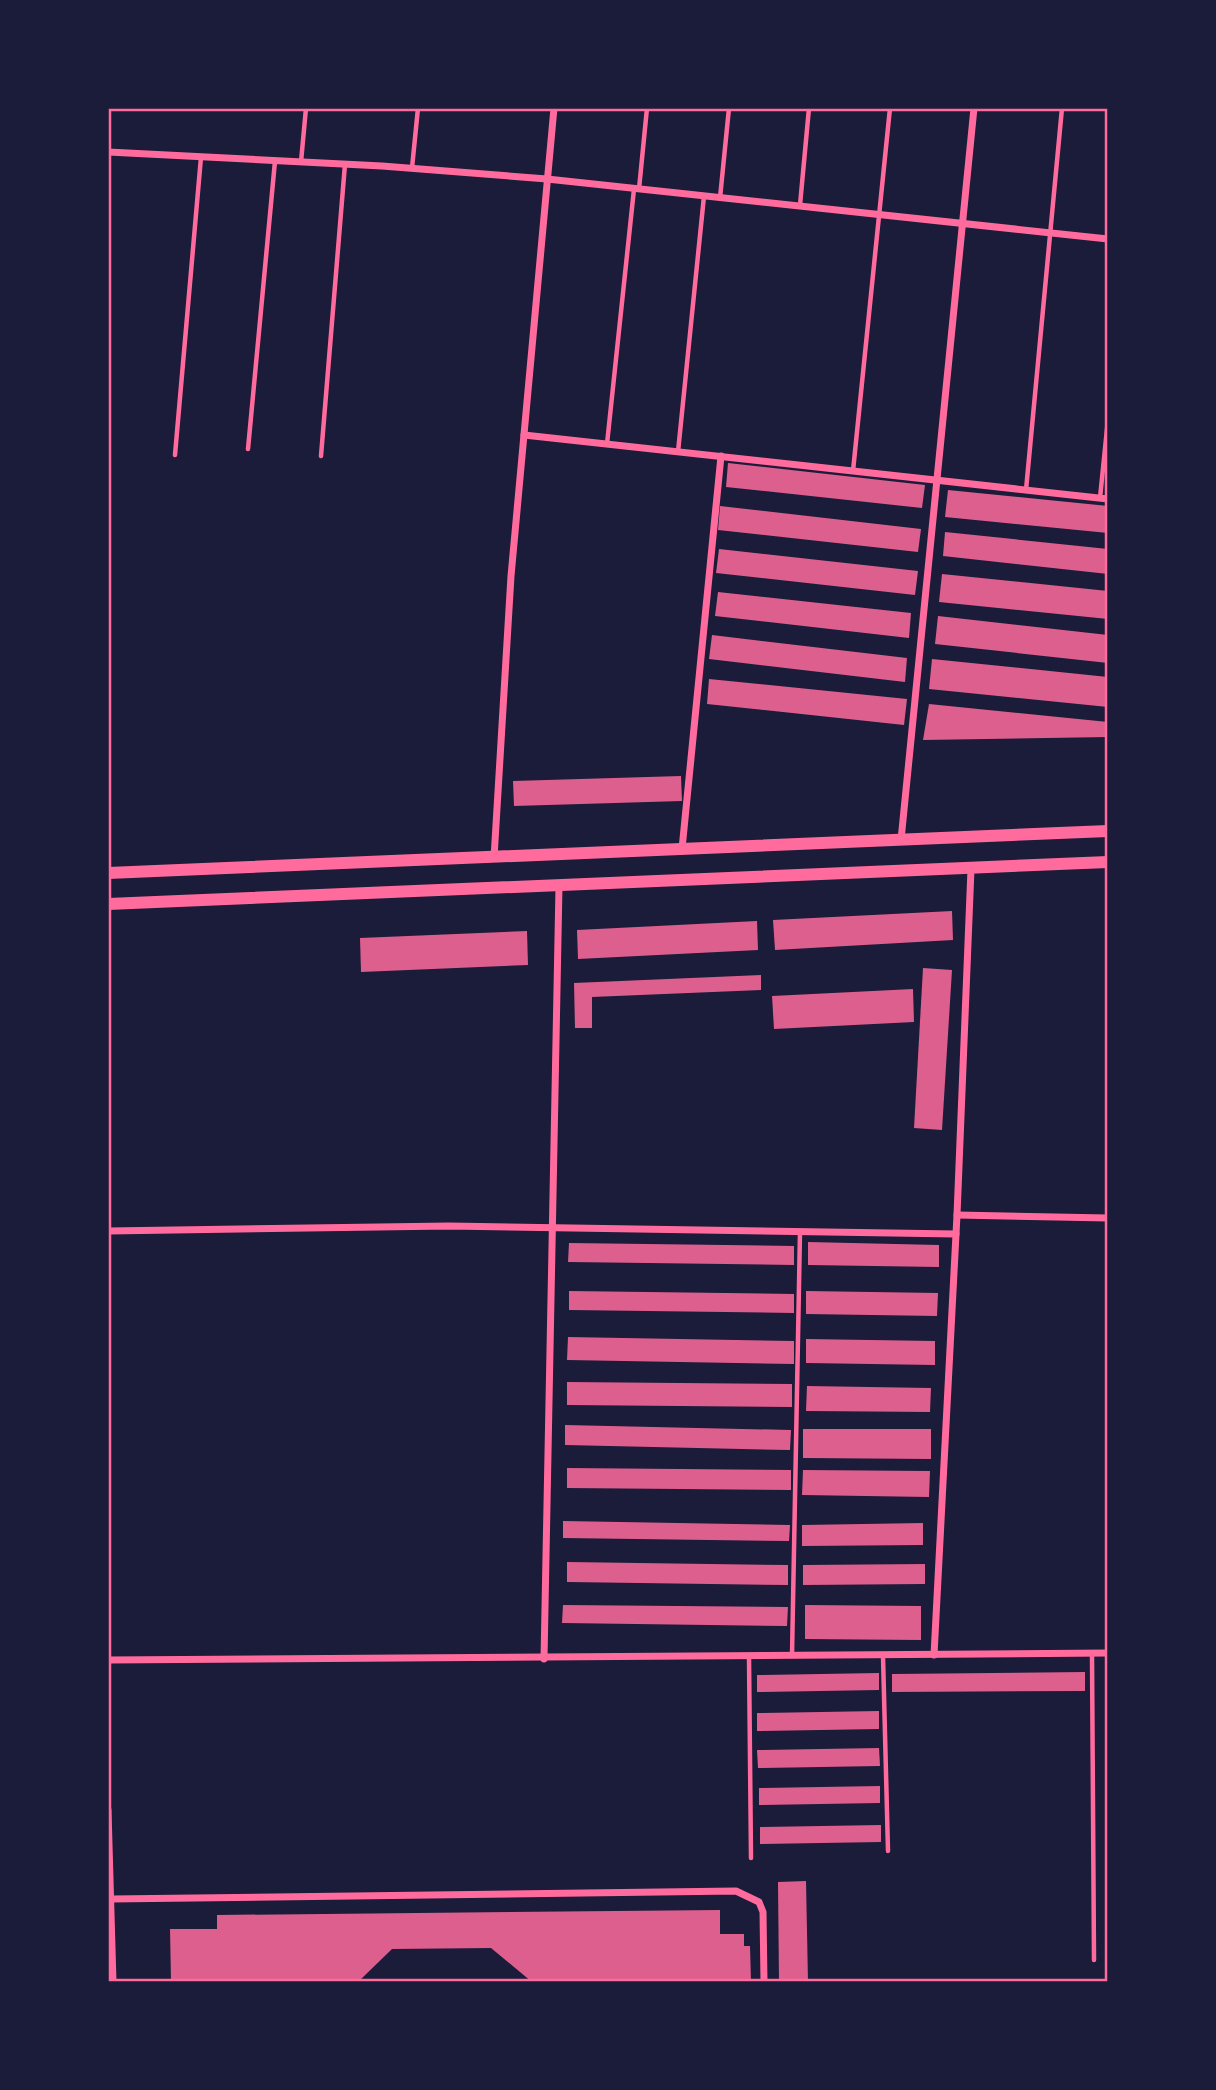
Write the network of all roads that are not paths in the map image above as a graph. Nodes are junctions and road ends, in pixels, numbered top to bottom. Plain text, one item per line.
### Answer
1 (306, 108) edge
2 (418, 108) edge
3 (554, 108) edge
4 (647, 108) edge
5 (729, 108) edge
6 (809, 108) edge
7 (890, 108) edge
8 (974, 108) edge
9 (1062, 108) edge
10 (108, 152) edge
11 (201, 157) junction
12 (275, 161) junction
13 (301, 162) junction
14 (345, 164) junction
15 (412, 168) junction
16 (547, 180) junction
17 (637, 189) junction
18 (704, 196) junction
19 (720, 198) junction
20 (800, 206) junction
21 (879, 215) junction
22 (963, 224) junction
23 (1050, 233) junction
24 (1108, 239) edge
25 (1108, 419) edge
26 (524, 435) junction
27 (607, 444) junction
28 (248, 449) dead end
29 (678, 452) junction
30 (175, 455) dead end
31 (321, 456) dead end
32 (721, 456) junction
33 (853, 471) junction
34 (937, 480) junction
35 (1026, 490) junction
36 (1104, 498) edge
37 (1108, 831) edge
38 (901, 841) junction
39 (682, 850) junction
40 (494, 858) junction
41 (1108, 862) edge
42 (971, 869) junction
43 (108, 873) edge
44 (559, 886) junction
45 (108, 904) edge
46 (957, 1215) junction
47 (1108, 1217) edge
48 (554, 1228) junction
49 (108, 1231) edge
50 (800, 1232) junction
51 (956, 1234) junction
52 (1108, 1653) edge
53 (1092, 1654) junction
54 (934, 1655) junction
55 (792, 1656) junction
56 (883, 1656) junction
57 (749, 1657) junction
58 (544, 1658) junction
59 (108, 1660) edge
60 (108, 1810) edge
61 (888, 1851) dead end
62 (751, 1858) dead end
63 (111, 1899) junction
64 (1094, 1960) dead end
65 (113, 1982) edge
66 (764, 1982) edge

1 - 13 lane
2 - 15 lane
3 - 16 street
4 - 17 lane
5 - 19 lane
6 - 20 lane
7 - 21 lane
8 - 22 street
9 - 23 lane
10 - 11 street
11 - 12 street
11 - 30 lane
12 - 13 street
12 - 28 lane
13 - 14 street
14 - 15 street
14 - 31 lane
15 - 16 street
16 - 17 street
16 - 26 street
17 - 18 street
17 - 27 lane
18 - 19 street
18 - 29 lane
19 - 20 street
20 - 21 street
21 - 22 street
21 - 33 lane
22 - 23 street
22 - 34 street
23 - 24 street
23 - 35 lane
25 - 36 lane
26 - 27 street
26 - 40 street
27 - 29 street
29 - 32 street
32 - 33 street
32 - 39 street
33 - 34 street
34 - 35 street
34 - 38 street
35 - 36 street
37 - 38 main road
38 - 39 main road
39 - 40 main road
40 - 43 main road
41 - 42 main road
42 - 44 main road
42 - 46 street
44 - 45 main road
44 - 48 street
46 - 47 street
46 - 51 street
48 - 49 street
48 - 50 street
48 - 58 street
50 - 51 street
50 - 55 lane
51 - 54 street
52 - 53 street
53 - 54 street
53 - 64 lane
54 - 56 street
55 - 56 street
55 - 57 street
56 - 61 lane
57 - 58 street
57 - 62 lane
58 - 59 street
60 - 63 street
63 - 65 street
63 - 66 street

